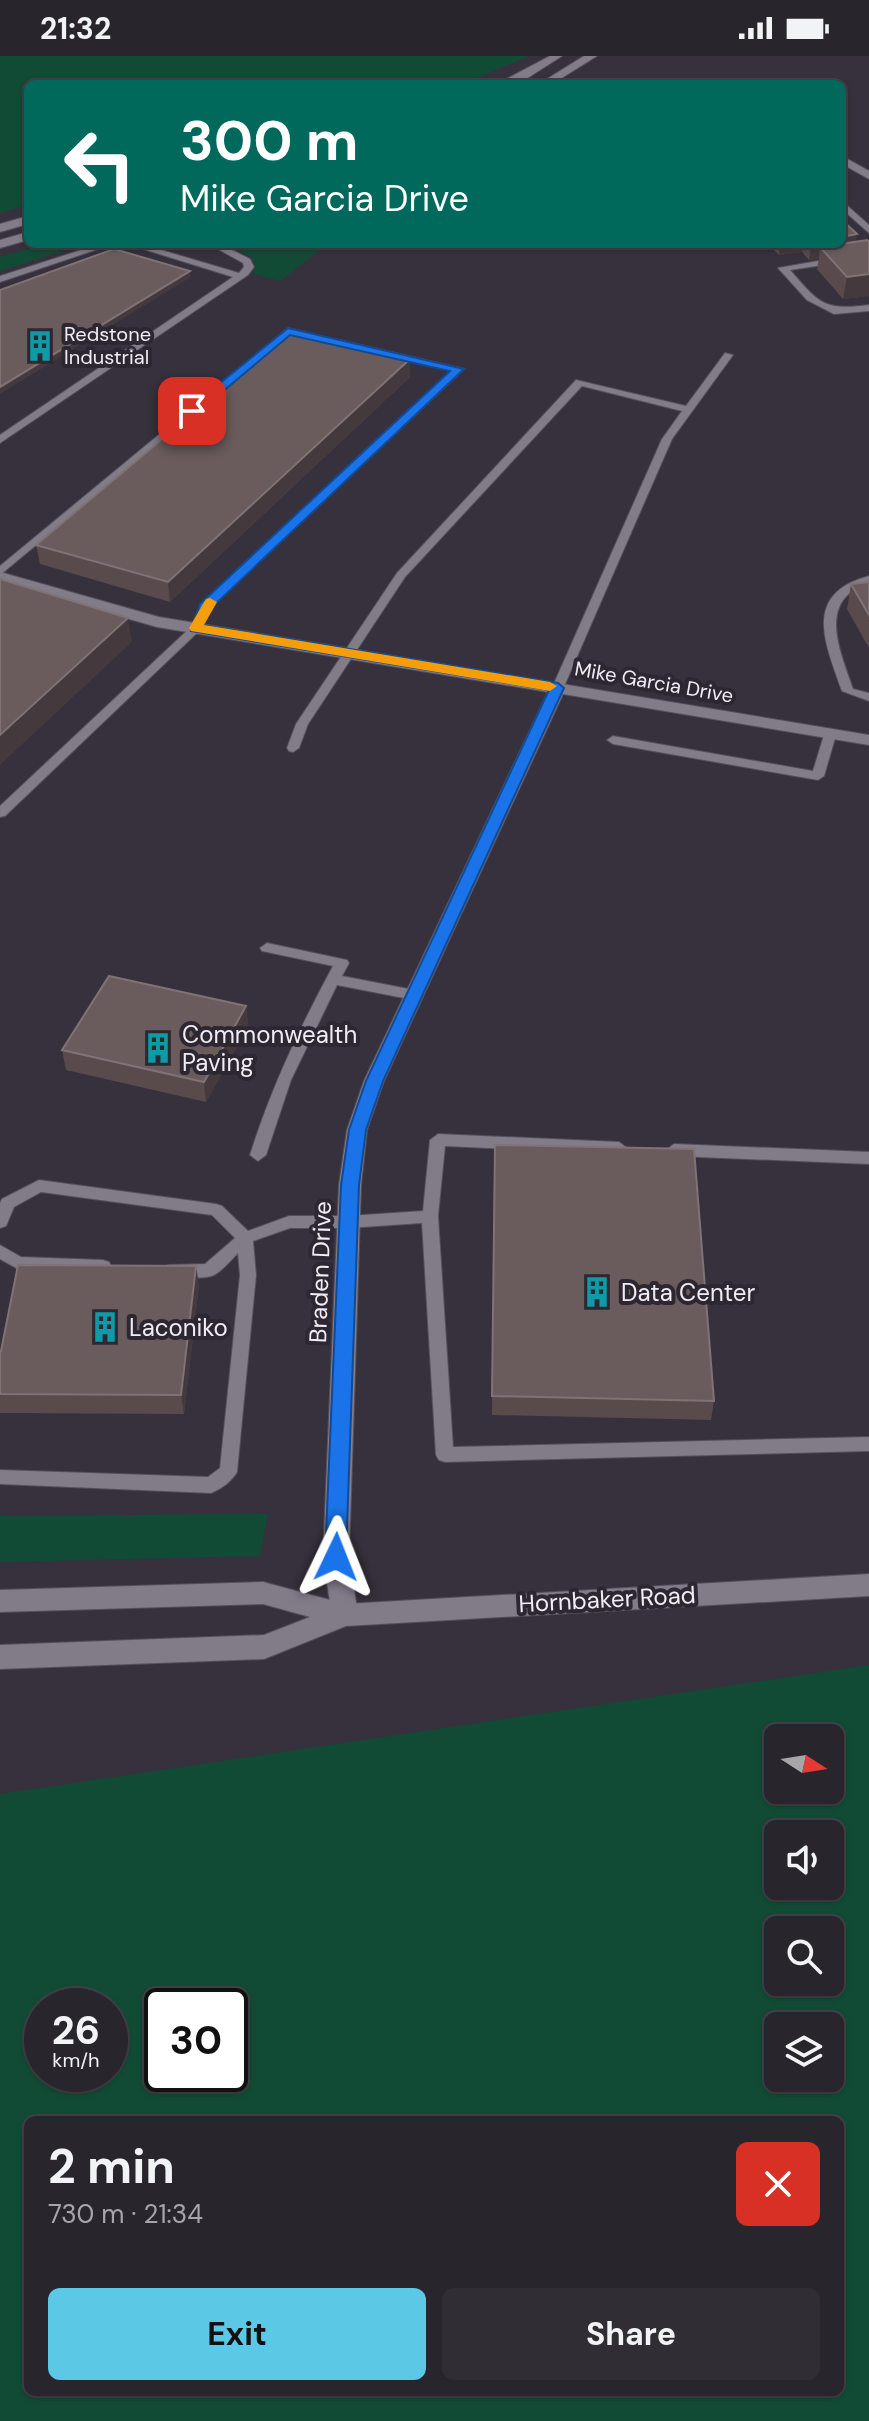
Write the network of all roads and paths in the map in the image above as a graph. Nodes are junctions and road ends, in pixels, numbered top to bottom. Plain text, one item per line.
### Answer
1 (557, 56) edge
2 (592, 56) edge
3 (522, 77) junction
4 (513, 80) edge
5 (530, 80) edge
6 (548, 80) edge
7 (846, 162) edge
8 (869, 176) edge
9 (846, 208) edge
10 (24, 221) edge
11 (0, 228) edge
12 (869, 230) edge
13 (24, 237) edge
14 (0, 244) edge
15 (97, 248) edge
16 (144, 248) edge
17 (221, 248) edge
18 (869, 255) edge
19 (239, 276) junction
20 (0, 279) edge
21 (869, 308) edge
22 (728, 355) dead end
23 (688, 410) junction
24 (0, 440) edge
25 (0, 574) edge
26 (869, 579) edge
27 (196, 628) junction
28 (347, 653) junction
29 (558, 688) junction
30 (869, 697) edge
31 (830, 735) junction
32 (613, 740) dead end
33 (869, 740) edge
34 (293, 748) dead end
35 (0, 813) edge
36 (267, 948) dead end
37 (333, 979) junction
38 (414, 995) junction
39 (629, 1148) edge
40 (661, 1149) edge
41 (258, 1155) dead end
42 (869, 1158) edge
43 (430, 1216) junction
44 (0, 1222) edge
45 (348, 1222) junction
46 (245, 1238) junction
47 (0, 1251) edge
48 (113, 1266) edge
49 (161, 1268) edge
50 (869, 1444) edge
51 (0, 1477) edge
52 (869, 1585) edge
53 (0, 1601) edge
54 (345, 1615) junction
55 (0, 1657) edge

1 - 3 street
2 - 6 street
3 - 4 street
3 - 5 street
7 - 8 street
9 - 12 lane
10 - 11 street
13 - 14 street
15 - 20 lane
16 - 19 lane
17 - 19 lane
18 - 21 lane
19 - 24 lane
22 - 23 lane
23 - 28 lane
23 - 29 lane
25 - 27 street, Mike Garcia Drive
25 - 27 lane, Mike Garcia Drive
26 - 30 lane
27 - 28 street, Mike Garcia Drive
27 - 35 lane, Mike Garcia Drive
28 - 29 street, Mike Garcia Drive
28 - 34 lane
29 - 31 street, Mike Garcia Drive
29 - 38 street, Braden Drive
31 - 32 lane
31 - 33 street, Mike Garcia Drive
36 - 37 lane
37 - 38 lane
37 - 41 lane
38 - 45 street, Braden Drive
39 - 43 lane
40 - 42 lane
43 - 45 lane
43 - 50 lane
44 - 46 lane
45 - 46 lane
45 - 54 street, Braden Drive
46 - 49 lane
46 - 51 lane
47 - 48 lane
52 - 54 street, Hornbaker Road
53 - 54 street, Hornbaker Road
54 - 55 street, Hornbaker Road

